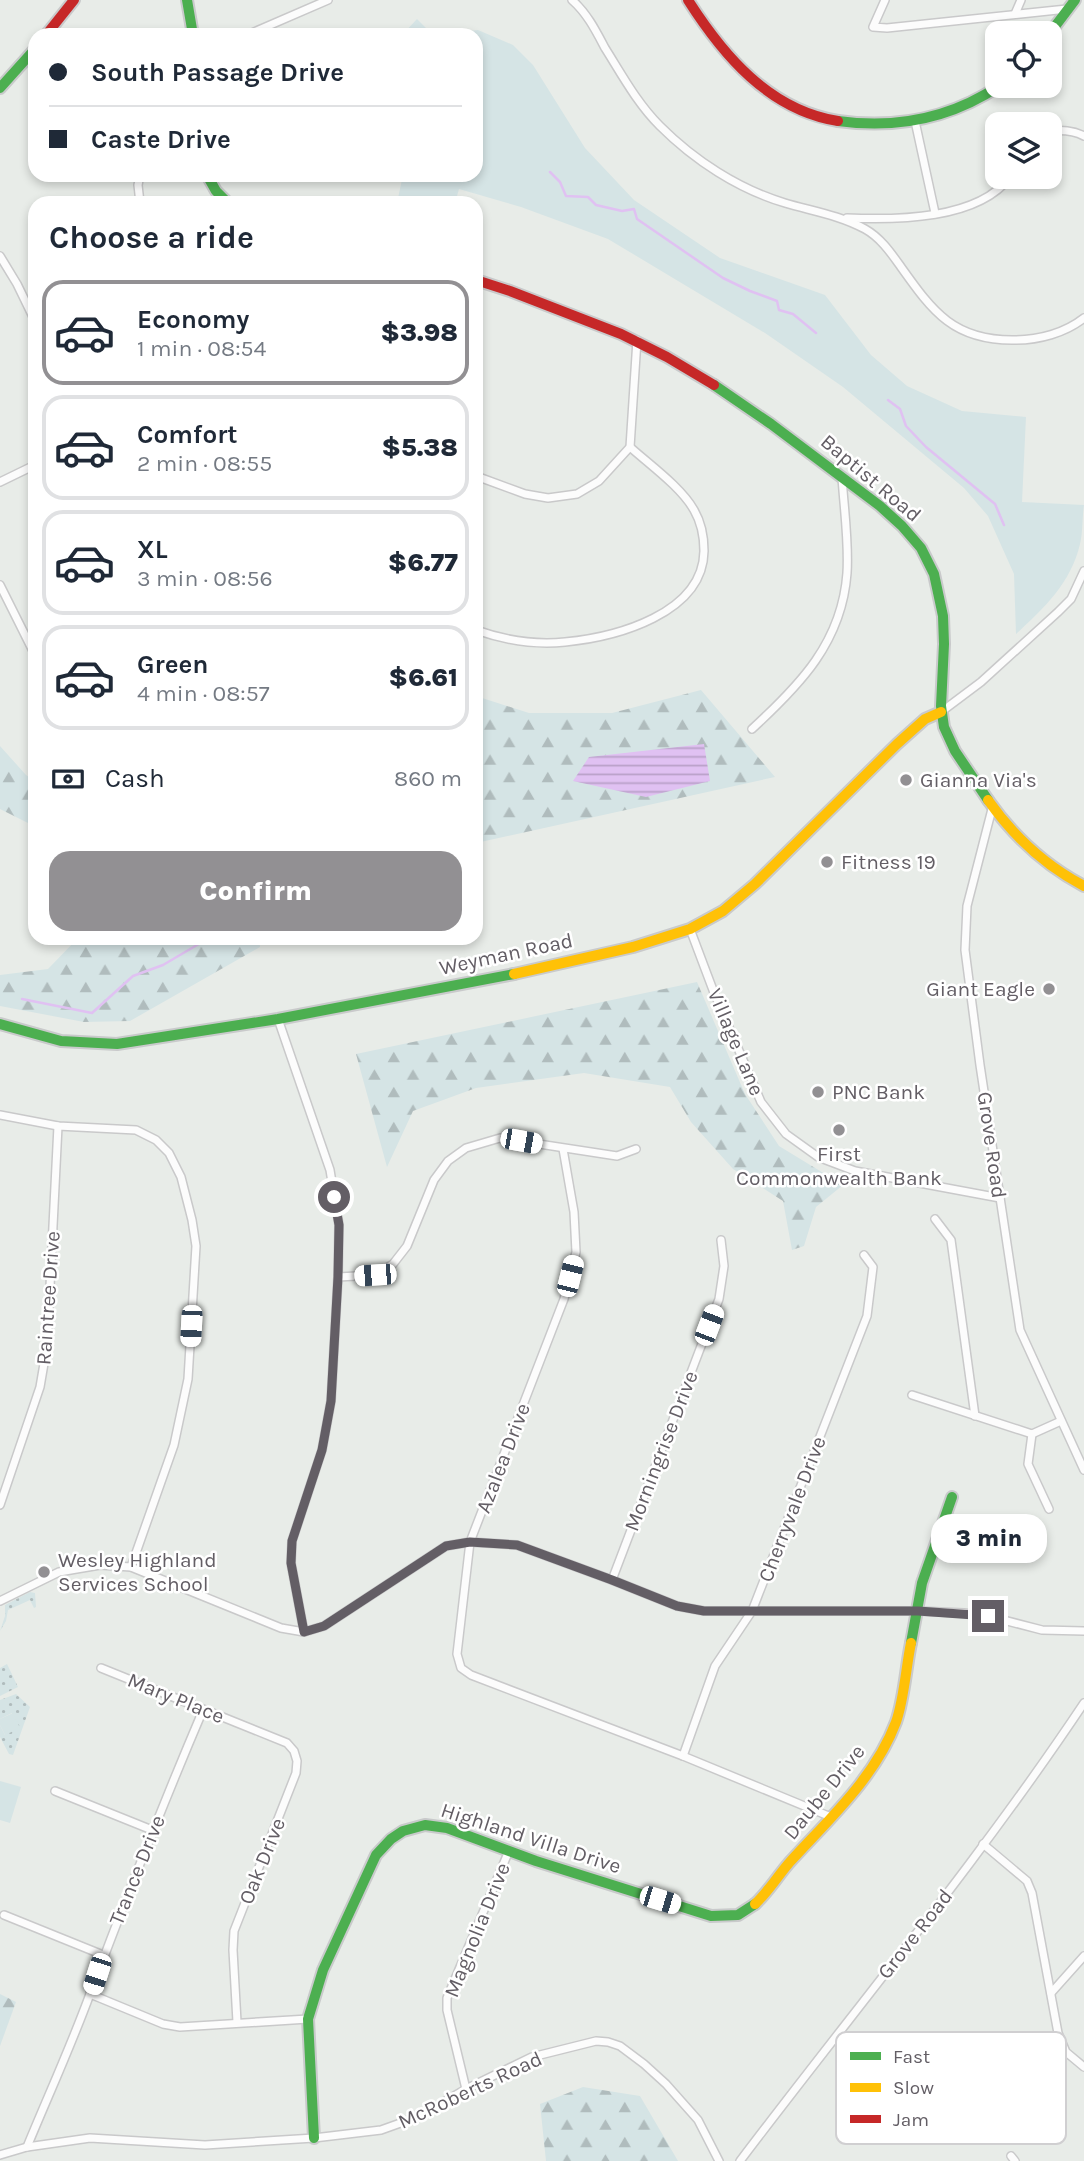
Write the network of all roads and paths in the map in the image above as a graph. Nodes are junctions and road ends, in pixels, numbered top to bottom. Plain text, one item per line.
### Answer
1 (74, 0) edge
2 (187, 0) edge
3 (328, 0) edge
4 (572, 0) edge
5 (688, 0) edge
6 (885, 0) edge
7 (1021, 0) edge
8 (1072, 4) edge
9 (1015, 14) junction
10 (1059, 21) edge
11 (52, 28) edge
12 (192, 28) edge
13 (263, 28) edge
14 (28, 57) edge
15 (0, 89) edge
16 (985, 96) edge
17 (915, 121) junction
18 (1062, 130) edge
19 (1084, 136) edge
20 (999, 189) edge
21 (935, 213) junction
22 (842, 218) junction
23 (0, 256) edge
24 (483, 282) edge
25 (28, 307) edge
26 (1084, 318) edge
27 (637, 340) junction
28 (630, 447) junction
29 (28, 468) edge
30 (842, 477) junction
31 (483, 479) edge
32 (0, 482) edge
33 (1084, 571) edge
34 (0, 585) edge
35 (483, 632) edge
36 (28, 641) edge
37 (941, 712) junction
38 (752, 729) dead end
39 (992, 809) junction
40 (1084, 886) edge
41 (690, 929) junction
42 (278, 1019) junction
43 (0, 1024) edge
44 (0, 1115) edge
45 (58, 1126) junction
46 (563, 1149) junction
47 (636, 1149) dead end
48 (1000, 1198) junction
49 (935, 1219) dead end
50 (721, 1240) dead end
51 (864, 1255) dead end
52 (338, 1277) junction
53 (912, 1395) dead end
54 (975, 1416) junction
55 (1061, 1421) junction
56 (1032, 1434) junction
57 (1084, 1470) edge
58 (952, 1497) dead end
59 (0, 1506) edge
60 (1049, 1509) dead end
61 (470, 1542) junction
62 (131, 1567) junction
63 (612, 1580) junction
64 (0, 1601) edge
65 (752, 1611) junction
66 (918, 1611) junction
67 (1084, 1631) edge
68 (304, 1632) junction
69 (101, 1668) dead end
70 (1084, 1703) edge
71 (203, 1710) junction
72 (251, 1728) joint
73 (683, 1756) junction
74 (54, 1791) dead end
75 (831, 1817) junction
76 (152, 1830) junction
77 (984, 1844) junction
78 (508, 1853) junction
79 (787, 1866) joint
80 (4, 1915) dead end
81 (103, 1955) junction
82 (1084, 1956) edge
83 (1051, 1993) junction
84 (90, 1994) junction
85 (308, 2019) junction
86 (237, 2022) junction
87 (839, 2032) edge
88 (1058, 2032) edge
89 (836, 2036) edge
90 (1066, 2052) edge
91 (1084, 2067) edge
92 (466, 2089) junction
93 (314, 2138) junction
94 (27, 2147) junction
95 (0, 2155) edge
96 (719, 2161) edge
97 (740, 2161) edge

1 - 11 street
2 - 12 street
3 - 13 street
4 - 22 street
5 - 17 street
6 - 9 street
7 - 9 street
8 - 9 street
8 - 10 street
14 - 15 street
16 - 17 street
17 - 21 street
18 - 19 street
20 - 21 street
21 - 22 street
22 - 26 street
23 - 25 street
24 - 27 street, Baptist Road
27 - 28 street
27 - 30 street, Baptist Road
28 - 31 street
28 - 35 street
29 - 32 street
30 - 37 street, Baptist Road
30 - 38 street
33 - 37 street
34 - 36 street
37 - 39 street, Baptist Road
37 - 41 street, Weyman Road
39 - 40 street, Baptist Road
39 - 48 street, Grove Road
41 - 42 street, Weyman Road
41 - 48 street, Village Lane
42 - 43 street, Weyman Road
42 - 52 street
44 - 45 street
45 - 59 street, Raintree Drive
45 - 62 street
46 - 47 street
46 - 52 street
46 - 61 street, Azalea Drive
48 - 55 street, Grove Road
49 - 54 street
50 - 63 street, Morningrise Drive
51 - 65 street, Cherryvale Drive
52 - 68 street
53 - 54 street
54 - 56 street
55 - 56 street
55 - 57 street, Grove Road
56 - 60 street
58 - 66 street, Daube Drive
61 - 63 street
61 - 68 street
61 - 73 street, Azalea Drive
62 - 64 street
62 - 68 street
63 - 65 street
65 - 66 street
65 - 73 street, Cherryvale Drive
66 - 67 street
66 - 75 street, Daube Drive
69 - 71 street, Mary Place
70 - 77 street, Grove Road
71 - 72 street, Mary Place
71 - 76 street, Trance Drive
72 - 86 street, Oak Drive
73 - 75 street, Azalea Drive
74 - 76 street
75 - 79 street, Daube Drive
76 - 81 street, Trance Drive
77 - 83 street
77 - 87 street, Grove Road
78 - 79 street, Highland Villa Drive
78 - 85 street, Highland Villa Drive
78 - 92 street, Magnolia Drive
80 - 81 street
81 - 84 street, Trance Drive
82 - 83 street
83 - 88 street
84 - 86 street
84 - 94 street, Trance Drive
85 - 86 street
85 - 93 street, Highland Villa Drive
89 - 97 street, Grove Road
90 - 91 street
92 - 93 street, McRoberts Road
92 - 96 street, McRoberts Road
93 - 94 street, McRoberts Road
94 - 95 street, McRoberts Road

